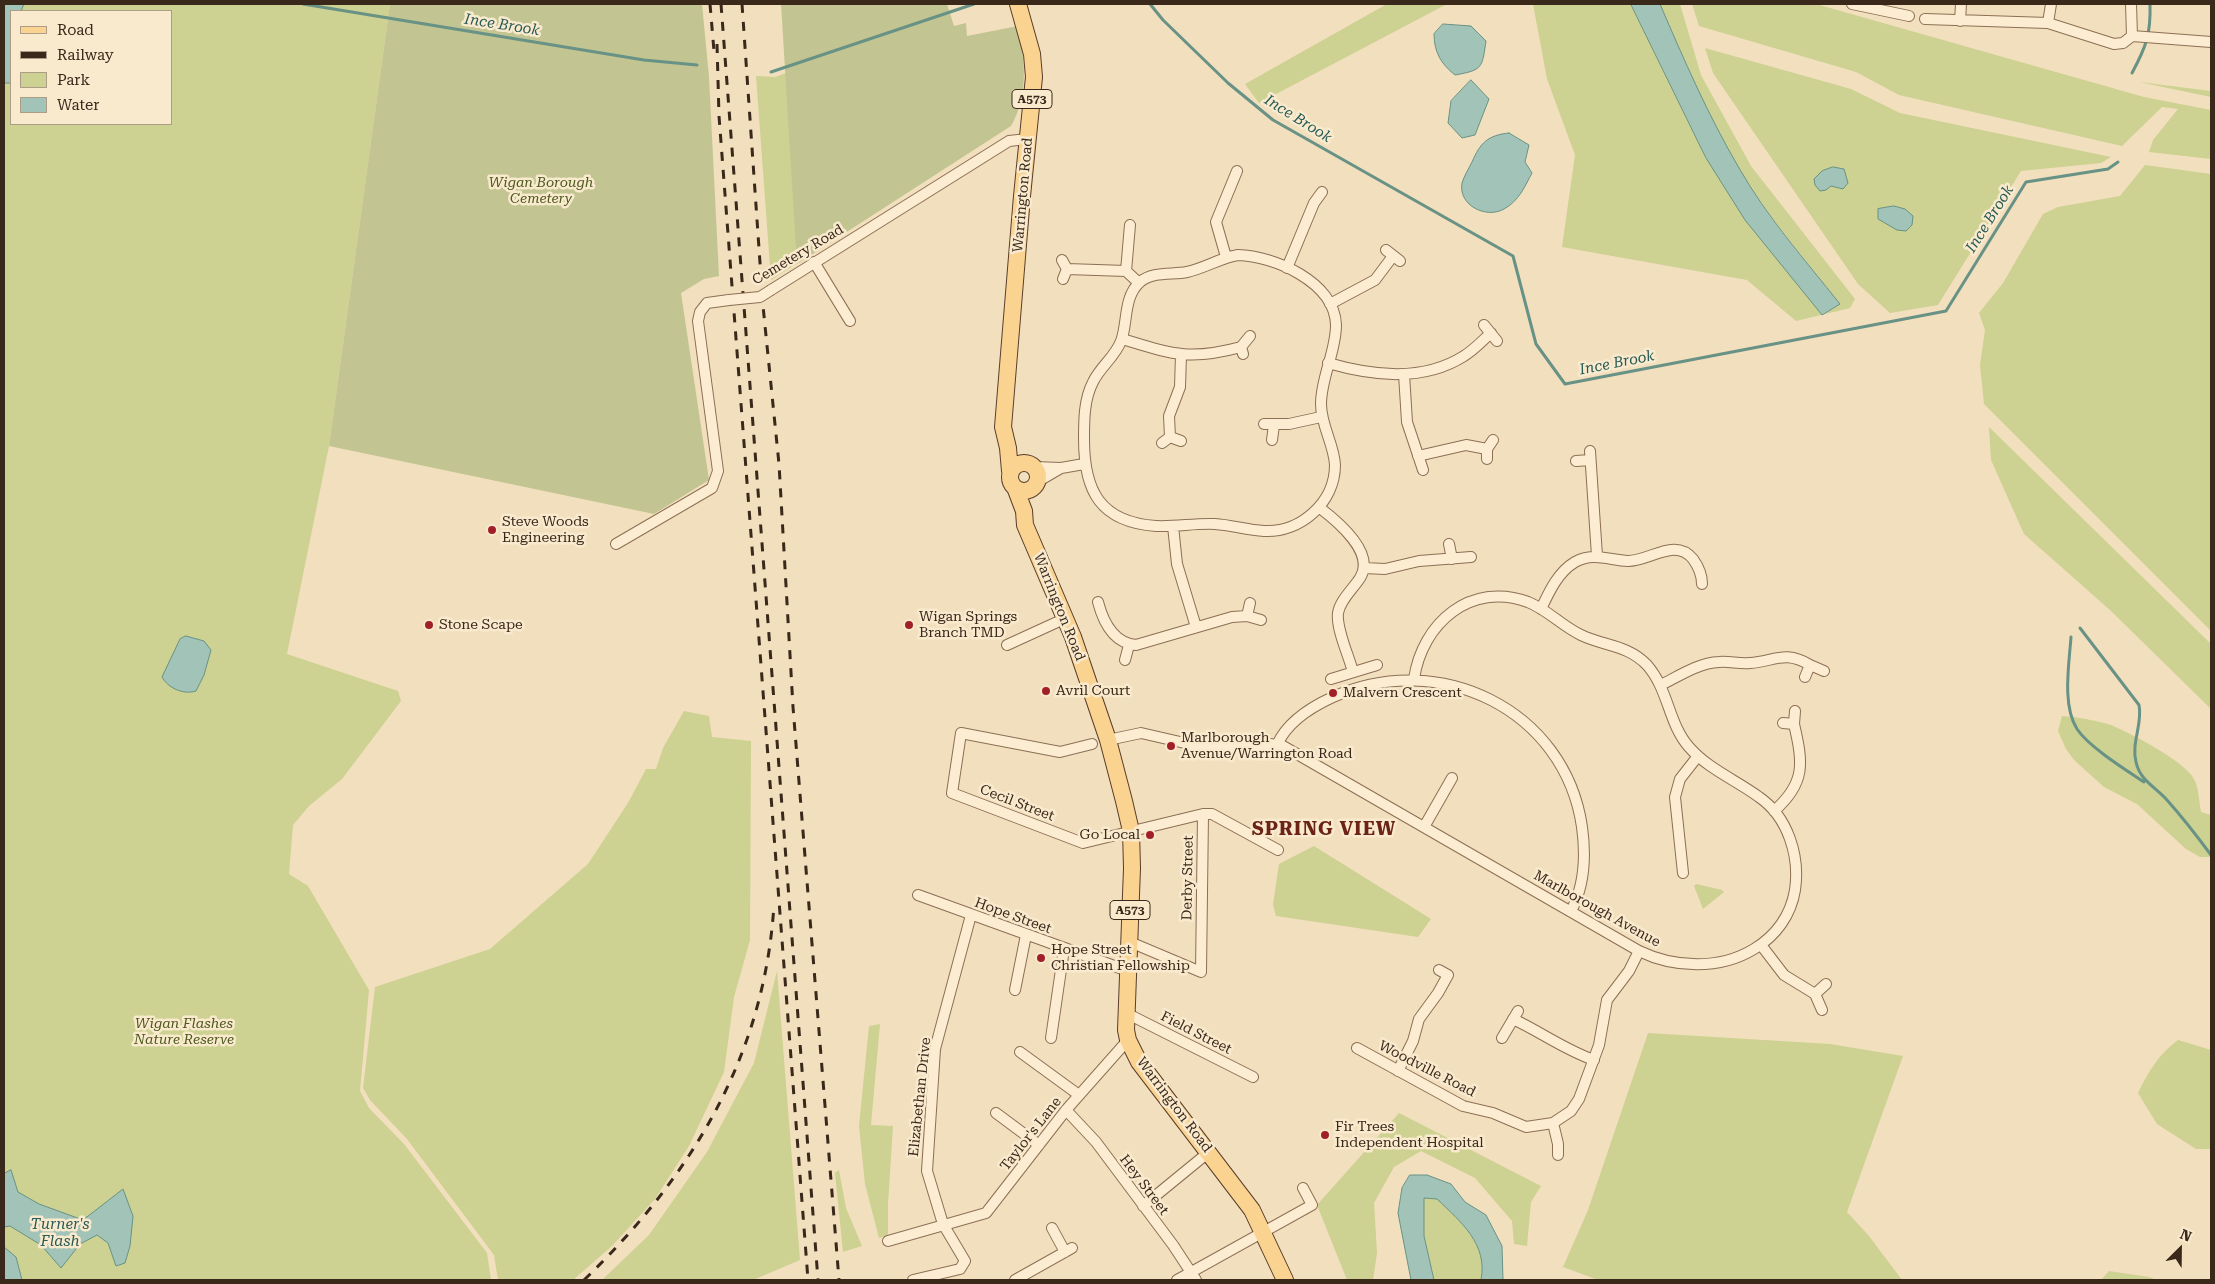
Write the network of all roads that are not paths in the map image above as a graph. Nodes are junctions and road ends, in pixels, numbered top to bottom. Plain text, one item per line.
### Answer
1 (1018, 4) edge
2 (1855, 4) edge
3 (1961, 4) edge
4 (2051, 4) edge
5 (2131, 4) edge
6 (1909, 16) dead end
7 (1925, 19) dead end
8 (1960, 21) junction
9 (2048, 23) junction
10 (2134, 37) junction
11 (2211, 42) edge
12 (1027, 138) junction
13 (1236, 171) dead end
14 (1322, 192) dead end
15 (1130, 224) dead end
16 (1393, 256) dead end
17 (1226, 257) junction
18 (814, 262) junction
19 (1287, 268) junction
20 (1126, 271) junction
21 (1063, 279) dead end
22 (1139, 283) junction
23 (1330, 304) junction
24 (850, 321) dead end
25 (1484, 325) dead end
26 (1250, 336) dead end
27 (1122, 339) junction
28 (1181, 355) junction
29 (1328, 363) junction
30 (1404, 374) junction
31 (1321, 417) junction
32 (1272, 440) dead end
33 (1493, 440) dead end
34 (1181, 441) dead end
35 (1008, 448) junction
36 (1418, 456) junction
37 (1576, 461) dead end
38 (1084, 464) junction
39 (1061, 468) junction
40 (1422, 470) dead end
41 (1029, 478) junction
42 (1320, 508) junction
43 (1173, 526) junction
44 (616, 544) dead end
45 (1449, 544) dead end
46 (1597, 556) junction
47 (1471, 557) dead end
48 (1452, 559) junction
49 (1364, 568) junction
50 (1702, 586) dead end
51 (1098, 602) dead end
52 (1250, 603) dead end
53 (1541, 609) junction
54 (1247, 616) junction
55 (1066, 618) junction
56 (1261, 620) dead end
57 (1196, 626) junction
58 (1129, 644) junction
59 (1007, 645) dead end
60 (1125, 660) dead end
61 (1377, 665) dead end
62 (1810, 665) junction
63 (1353, 672) junction
64 (1824, 672) dead end
65 (1804, 677) dead end
66 (1331, 679) dead end
67 (1414, 679) junction
68 (1661, 685) junction
69 (1795, 711) dead end
70 (1783, 723) dead end
71 (1794, 724) junction
72 (961, 733) joint
73 (1090, 742) junction
74 (1277, 745) junction
75 (1698, 756) junction
76 (1452, 778) dead end
77 (1774, 811) junction
78 (1203, 814) junction
79 (1424, 827) junction
80 (1131, 831) junction
81 (1278, 850) dead end
82 (1683, 873) dead end
83 (918, 895) dead end
84 (1571, 911) junction
85 (971, 915) junction
86 (1026, 935) junction
87 (1128, 944) junction
88 (1761, 945) junction
89 (1064, 949) junction
90 (1639, 951) junction
91 (1128, 971) junction
92 (1448, 974) dead end
93 (1826, 984) dead end
94 (1016, 990) dead end
95 (1815, 994) junction
96 (1822, 1010) dead end
97 (1126, 1013) junction
98 (1051, 1038) dead end
99 (1502, 1038) dead end
100 (1128, 1040) junction
101 (1357, 1048) dead end
102 (1020, 1052) dead end
103 (1594, 1060) junction
104 (1398, 1071) junction
105 (1253, 1077) dead end
106 (1079, 1096) junction
107 (1066, 1110) junction
108 (996, 1113) dead end
109 (1553, 1124) junction
110 (1039, 1145) junction
111 (1209, 1152) junction
112 (1558, 1155) dead end
113 (1303, 1188) dead end
114 (1143, 1206) junction
115 (943, 1224) junction
116 (1052, 1228) dead end
117 (1264, 1232) junction
118 (888, 1241) dead end
119 (1194, 1276) edge
120 (913, 1280) edge
121 (1015, 1280) edge
122 (1177, 1280) edge
123 (1285, 1280) edge

1 - 12 main road, Warrington Road / A573
2 - 6 street
3 - 8 street
4 - 9 street
5 - 10 street
7 - 8 street
8 - 9 street
9 - 10 street
10 - 11 street
12 - 18 street, Cemetery Road
12 - 35 main road, Warrington Road / A573
13 - 17 street
14 - 19 street
15 - 20 street
16 - 23 street
17 - 19 street
17 - 22 street
18 - 24 street
18 - 44 street, Cemetery Road, bridge
19 - 23 street
20 - 21 street
20 - 22 street
22 - 27 street
23 - 29 street
25 - 30 street
26 - 28 street
27 - 28 street
27 - 38 street
28 - 34 street
29 - 30 street
29 - 31 street
30 - 36 street
31 - 32 street
31 - 42 street
33 - 36 street
35 - 41 main road
35 - 41 main road, Warrington Road / A573
36 - 40 street
37 - 46 street
38 - 39 street
38 - 43 street
39 - 41 street
39 - 41 street
41 - 55 main road, Warrington Road / A573
42 - 43 street
42 - 49 street
43 - 57 street
45 - 48 street
46 - 50 street
46 - 53 street
47 - 48 street
48 - 49 street
49 - 63 street
51 - 58 street
52 - 54 street
53 - 67 street, Marlborough Avenue
53 - 68 street, Marlborough Avenue
54 - 56 street
54 - 57 street
55 - 59 street
55 - 73 main road, Warrington Road / A573
57 - 58 street
58 - 60 street
61 - 63 street
62 - 64 street
62 - 65 street
62 - 68 street
63 - 66 street
67 - 74 street
67 - 84 street
68 - 75 street, Marlborough Avenue
69 - 71 street
70 - 71 street
71 - 77 street
72 - 73 street, Marlborough Avenue
72 - 80 street, Cecil Street
73 - 74 street, Marlborough Avenue
73 - 80 main road, Warrington Road / A573
74 - 79 street, Marlborough Avenue
75 - 77 street, Marlborough Avenue
75 - 82 street
76 - 79 street
77 - 88 street, Marlborough Avenue
78 - 80 street
78 - 81 street
78 - 87 street, Derby Street
79 - 84 street, Marlborough Avenue
80 - 87 main road, Warrington Road / A573
83 - 85 street, Hope Street
84 - 90 street, Marlborough Avenue
85 - 86 street, Hope Street
85 - 115 street, Elizabethan Drive
86 - 89 street, Hope Street
86 - 94 street
87 - 91 main road, Warrington Road / A573
88 - 90 street, Marlborough Avenue
88 - 95 street
89 - 91 street, Hope Street
89 - 98 street
90 - 103 street
91 - 97 main road, Warrington Road / A573
92 - 104 street
93 - 95 street
95 - 96 street
97 - 100 main road, Warrington Road / A573
97 - 105 street, Field Street
99 - 103 street
100 - 106 street, Taylor's Lane
100 - 111 main road, Warrington Road / A573
101 - 104 street, Woodville Road
102 - 106 street
103 - 109 street
104 - 109 street, Woodville Road
106 - 107 street, Taylor's Lane
107 - 110 street, Taylor's Lane
107 - 114 street, Hey Street
108 - 110 street
109 - 112 street
110 - 115 street, Taylor's Lane
111 - 114 street
111 - 117 main road, Warrington Road / A573
113 - 117 street
114 - 119 street, Hey Street
115 - 118 street, Taylor's Lane
115 - 120 street, Elizabethan Drive
116 - 121 street
117 - 119 street
117 - 123 main road, Warrington Road / A573
119 - 122 street

